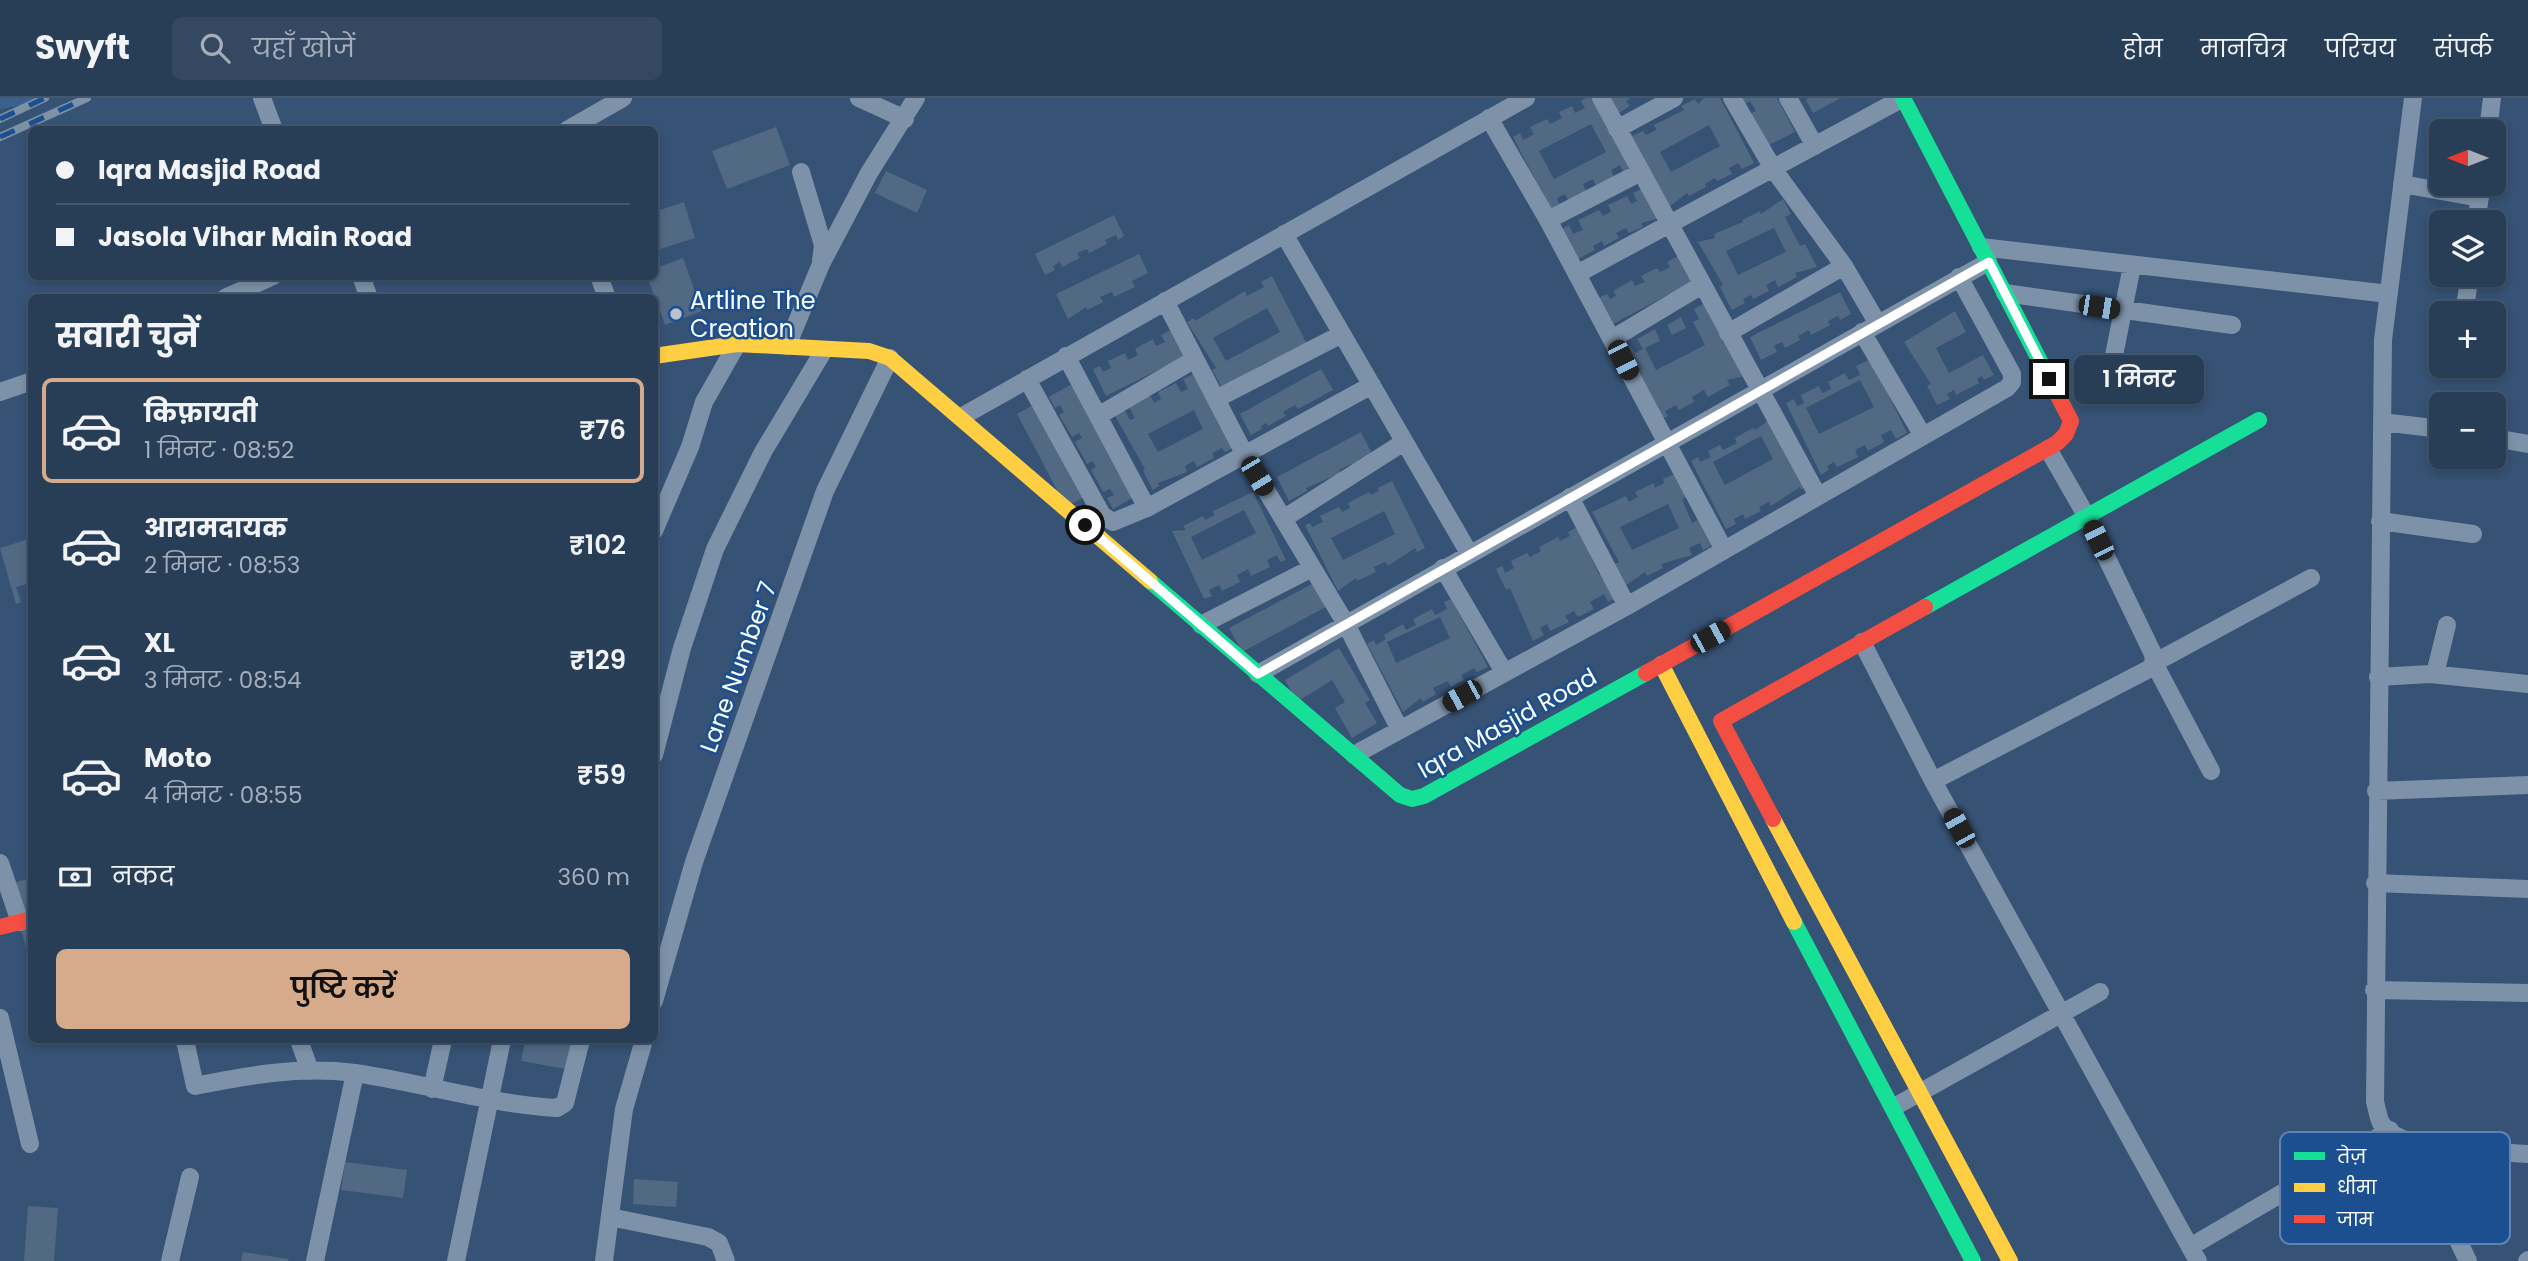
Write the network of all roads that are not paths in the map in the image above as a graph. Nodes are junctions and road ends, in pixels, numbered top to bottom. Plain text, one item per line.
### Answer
1 (262, 98) edge
2 (623, 98) edge
3 (859, 98) edge
4 (916, 98) edge
5 (1526, 98) edge
6 (1601, 98) edge
7 (1674, 98) edge
8 (1732, 98) edge
9 (1788, 98) edge
10 (1903, 98) edge
11 (2413, 98) edge
12 (2492, 98) edge
13 (1489, 118) junction
14 (905, 119) junction
15 (2489, 119) edge
16 (272, 126) edge
17 (574, 126) edge
18 (1618, 129) junction
19 (1815, 146) junction
20 (1774, 170) junction
21 (801, 173) dead end
22 (1641, 173) junction
23 (2402, 184) junction
24 (2429, 186) edge
25 (1548, 220) junction
26 (1669, 226) junction
27 (1284, 234) junction
28 (1985, 255) junction
29 (821, 264) junction
30 (1843, 266) junction
31 (2132, 266) junction
32 (1577, 274) junction
33 (1959, 277) junction
34 (264, 280) edge
35 (1702, 285) junction
36 (2005, 293) junction
37 (234, 294) edge
38 (2389, 294) junction
39 (1165, 301) junction
40 (2122, 311) junction
41 (2232, 325) dead end
42 (1870, 328) junction
43 (1728, 333) junction
44 (1342, 334) junction
45 (1612, 339) junction
46 (737, 344) junction
47 (787, 346) junction
48 (824, 349) junction
49 (658, 355) edge
50 (1066, 356) junction
51 (890, 358) junction
52 (1195, 359) junction
53 (1027, 379) junction
54 (2109, 380) dead end
55 (28, 382) edge
56 (1371, 385) junction
57 (1759, 389) junction
58 (0, 392) edge
59 (1216, 399) junction
60 (1098, 416) junction
61 (961, 417) junction
62 (2259, 420) dead end
63 (2382, 422) junction
64 (2429, 428) edge
65 (1923, 436) junction
66 (2506, 440) edge
67 (1404, 442) junction
68 (2528, 444) edge
69 (1666, 446) junction
70 (2048, 449) junction
71 (1245, 455) junction
72 (1818, 496) junction
73 (1570, 497) junction
74 (1147, 508) junction
75 (2087, 517) junction
76 (1283, 519) junction
77 (2380, 521) junction
78 (658, 522) edge
79 (2473, 534) dead end
80 (1724, 550) junction
81 (1469, 553) junction
82 (1312, 568) junction
83 (1443, 568) junction
84 (2311, 578) dead end
85 (1627, 606) junction
86 (1346, 624) junction
87 (1201, 625) junction
88 (2447, 625) dead end
89 (1862, 642) junction
90 (2154, 663) junction
91 (1661, 664) junction
92 (1504, 673) junction
93 (1258, 674) junction
94 (2435, 674) junction
95 (2378, 677) junction
96 (2528, 684) edge
97 (1400, 730) junction
98 (658, 740) edge
99 (1354, 755) junction
100 (2211, 771) dead end
101 (1933, 781) junction
102 (2528, 785) edge
103 (2376, 791) junction
104 (0, 863) edge
105 (2375, 883) junction
106 (2528, 889) edge
107 (26, 921) edge
108 (0, 927) edge
109 (658, 987) edge
110 (2374, 990) junction
111 (2100, 992) dead end
112 (2528, 993) edge
113 (2063, 1013) junction
114 (1, 1027) edge
115 (186, 1043) edge
116 (300, 1043) edge
117 (442, 1043) edge
118 (501, 1043) edge
119 (580, 1043) edge
120 (643, 1043) edge
121 (310, 1071) junction
122 (355, 1073) junction
123 (432, 1089) junction
124 (1921, 1091) junction
125 (491, 1101) junction
126 (1894, 1107) junction
127 (2390, 1130) junction
128 (2387, 1132) edge
129 (2393, 1132) edge
130 (30, 1144) dead end
131 (2510, 1153) edge
132 (2528, 1154) edge
133 (190, 1177) dead end
134 (2280, 1200) edge
135 (610, 1217) junction
136 (2460, 1244) edge
137 (2194, 1254) edge
138 (170, 1261) edge
139 (315, 1261) edge
140 (456, 1261) edge
141 (604, 1261) edge
142 (726, 1261) edge
143 (1973, 1261) edge
144 (2010, 1261) edge
145 (2468, 1261) edge

1 - 16 street
2 - 17 street
3 - 14 street
4 - 14 street
5 - 13 street
6 - 18 street
7 - 18 street
8 - 20 street
9 - 19 street
10 - 19 street
10 - 28 street
11 - 23 street
12 - 15 street
13 - 25 street
13 - 27 street
14 - 29 street
18 - 22 street
19 - 20 street
20 - 26 street
20 - 30 street
21 - 29 street
22 - 25 street
22 - 26 street
23 - 24 street
23 - 38 street
25 - 32 street
26 - 32 street
26 - 35 street
27 - 39 street
27 - 44 street
28 - 31 street
28 - 33 street
28 - 36 street
29 - 47 street
30 - 42 street
30 - 43 street
31 - 38 street
31 - 40 street
32 - 45 street
33 - 42 street
33 - 65 street
34 - 37 street
35 - 43 street
35 - 45 street
36 - 40 street
36 - 70 street, Iqra Masjid Road
38 - 63 street
39 - 50 street
39 - 52 street
40 - 41 street
40 - 54 street
42 - 57 street
42 - 65 street
43 - 57 street
44 - 56 street
44 - 59 street
45 - 69 street
46 - 47 street
46 - 49 street
46 - 78 street
47 - 48 street
48 - 51 street
48 - 98 street
50 - 53 street
50 - 60 street
51 - 61 street, Iqra Masjid Road
51 - 109 street, Lane Number 7
52 - 59 street
52 - 60 street
53 - 61 street
53 - 74 street
55 - 58 street
56 - 67 street
56 - 71 street
57 - 69 street
57 - 72 street
59 - 71 street
60 - 74 street
61 - 87 street, Iqra Masjid Road
62 - 75 street
63 - 64 street
63 - 77 street
65 - 72 street
66 - 68 street
67 - 76 street
67 - 81 street
69 - 73 street
69 - 80 street
70 - 75 street
70 - 91 street, Iqra Masjid Road
71 - 74 street
71 - 76 street
72 - 80 street
73 - 81 street
73 - 85 street
75 - 89 street
75 - 90 street
76 - 82 street
77 - 79 street
77 - 95 street
80 - 85 street
81 - 83 street
82 - 86 street
82 - 87 street
83 - 86 street
83 - 92 street
84 - 90 street
85 - 92 street
86 - 93 street
86 - 97 street
87 - 93 street, Iqra Masjid Road
88 - 94 street
89 - 101 street
89 - 124 street
90 - 100 street
90 - 101 street
91 - 99 street, Iqra Masjid Road
91 - 126 street
92 - 97 street
93 - 99 street, Iqra Masjid Road
94 - 95 street
94 - 96 street
95 - 103 street
97 - 99 street
101 - 113 street
102 - 103 street
103 - 105 street
104 - 107 street
105 - 106 street
105 - 110 street
107 - 108 street
110 - 112 street
110 - 127 street
111 - 113 street
113 - 124 street
113 - 137 street
114 - 130 street
115 - 121 street
116 - 121 street
117 - 123 street
118 - 125 street
119 - 125 street
120 - 135 street
121 - 122 street
122 - 123 street
122 - 139 street
123 - 125 street
124 - 126 street
124 - 144 street
125 - 140 street
126 - 143 street
127 - 128 street
127 - 129 street
131 - 132 street
133 - 138 street
134 - 137 street
135 - 141 street
135 - 142 street
136 - 145 street

